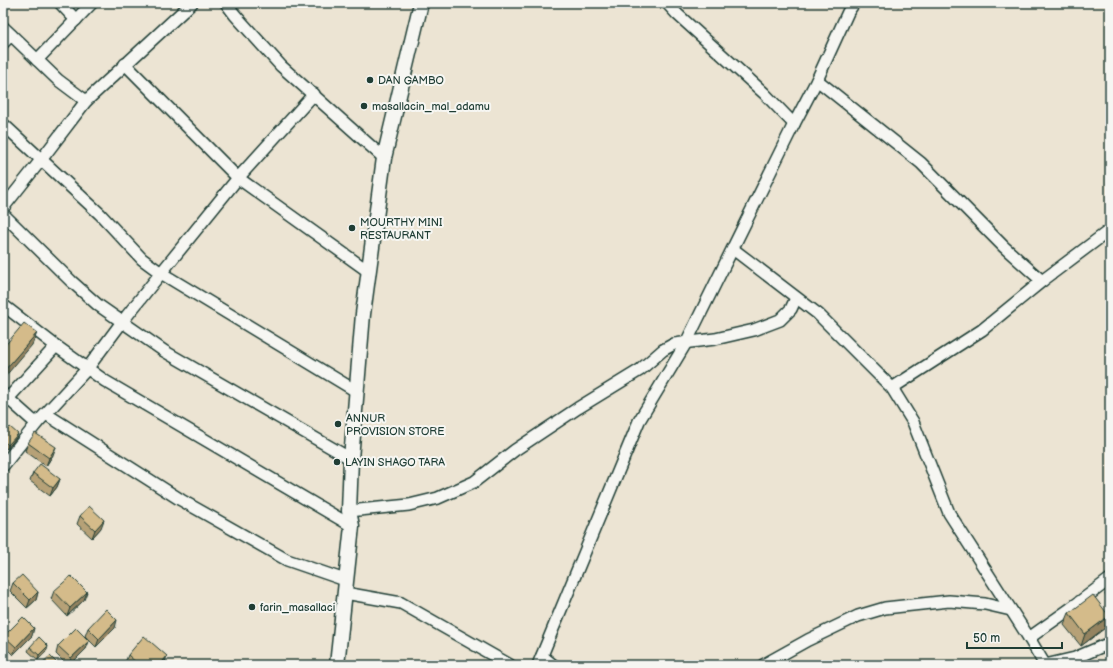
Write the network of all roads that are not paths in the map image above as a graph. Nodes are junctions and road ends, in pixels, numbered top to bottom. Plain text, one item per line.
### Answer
1 (60, 3) edge
2 (92, 3) edge
3 (192, 3) edge
4 (226, 3) edge
5 (421, 3) edge
6 (667, 3) edge
7 (854, 3) edge
8 (76, 20) junction
9 (7, 31) edge
10 (3, 43) edge
11 (36, 60) junction
12 (125, 64) junction
13 (817, 80) junction
14 (314, 94) junction
15 (86, 100) junction
16 (3, 124) edge
17 (794, 124) junction
18 (384, 158) junction
19 (41, 160) junction
20 (238, 178) junction
21 (3, 208) edge
22 (3, 214) edge
23 (1110, 230) edge
24 (732, 248) junction
25 (368, 271) junction
26 (161, 272) junction
27 (1042, 281) junction
28 (796, 298) junction
29 (3, 305) edge
30 (122, 322) junction
31 (686, 343) junction
32 (56, 346) junction
33 (87, 369) junction
34 (892, 388) junction
35 (356, 390) junction
36 (5, 399) edge
37 (46, 414) junction
38 (37, 424) junction
39 (351, 459) junction
40 (3, 466) edge
41 (350, 511) junction
42 (352, 526) junction
43 (1110, 579) edge
44 (345, 587) junction
45 (1011, 610) junction
46 (1029, 638) junction
47 (1110, 643) edge
48 (540, 660) edge
49 (337, 665) edge
50 (510, 665) edge
51 (553, 665) edge
52 (763, 665) edge
53 (1045, 665) edge

1 - 8 street
2 - 8 street
3 - 12 street
4 - 14 street
5 - 18 street
6 - 17 street
7 - 13 street
8 - 11 street
9 - 10 street
9 - 11 street
11 - 15 street
12 - 15 street
12 - 20 street
13 - 17 street
13 - 27 street
14 - 18 street
14 - 20 street
15 - 19 street
16 - 19 street
17 - 24 street
18 - 25 street
19 - 21 street
19 - 26 street
20 - 25 street
20 - 26 street
22 - 30 street
23 - 27 street
24 - 28 street
24 - 31 street
25 - 35 street
26 - 30 street
26 - 35 street
27 - 34 street
28 - 31 street
28 - 34 street
29 - 32 street
30 - 33 street
30 - 39 street
31 - 41 street
31 - 48 street
32 - 33 street
32 - 36 street
33 - 37 street
33 - 42 street
34 - 45 street
35 - 39 street
36 - 38 street
37 - 38 street
37 - 44 street
38 - 40 street
39 - 41 street
41 - 42 street
42 - 44 street
43 - 46 street
44 - 49 street
44 - 50 street
45 - 46 street
45 - 52 street
46 - 53 street
47 - 53 street
48 - 51 street

